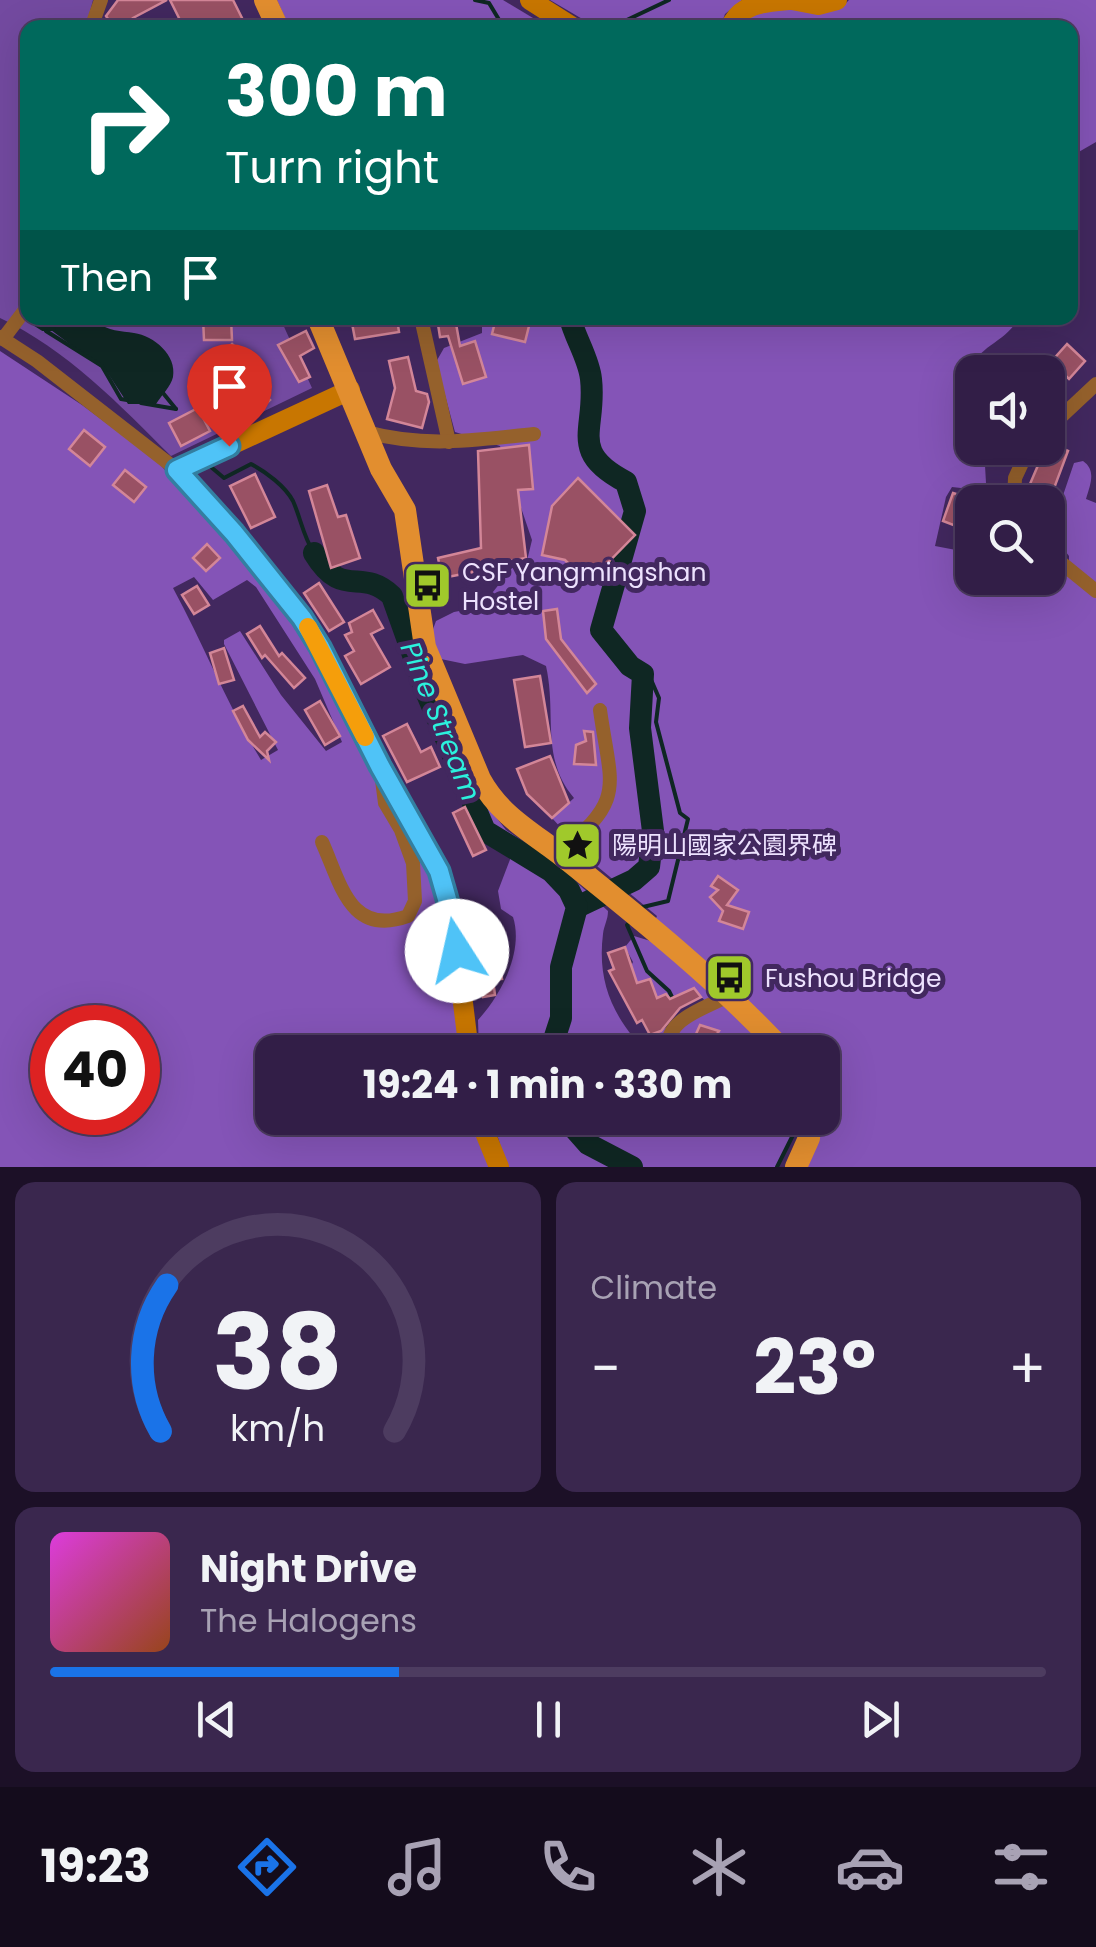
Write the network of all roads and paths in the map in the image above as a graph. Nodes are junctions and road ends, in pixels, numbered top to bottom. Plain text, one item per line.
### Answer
1 (790, 0) edge
2 (837, 0) edge
3 (533, 1) edge
4 (562, 20) edge
5 (733, 20) edge
6 (20, 317) edge
7 (321, 325) edge
8 (422, 325) edge
9 (2, 338) edge
10 (1096, 384) edge
11 (350, 390) junction
12 (1065, 412) edge
13 (366, 432) junction
14 (534, 434) dead end
15 (449, 442) junction
16 (177, 470) junction
17 (1065, 566) edge
18 (1096, 591) edge
19 (600, 710) dead end
20 (380, 766) junction
21 (322, 842) dead end
22 (563, 857) junction
23 (728, 996) junction
24 (467, 1035) edge
25 (668, 1035) edge
26 (767, 1035) edge
27 (487, 1135) edge
28 (809, 1135) edge
29 (499, 1167) edge
30 (796, 1167) edge

1 - 2 street
1 - 5 street
3 - 4 street
6 - 9 street
7 - 11 main road
8 - 15 street
9 - 16 street
10 - 12 street
11 - 13 main road
11 - 16 street
13 - 15 street
13 - 22 main road
14 - 15 street
16 - 20 street
17 - 18 street
19 - 22 street
20 - 21 street
20 - 24 street
22 - 23 main road
23 - 25 street
23 - 26 main road
27 - 29 street
28 - 30 main road

